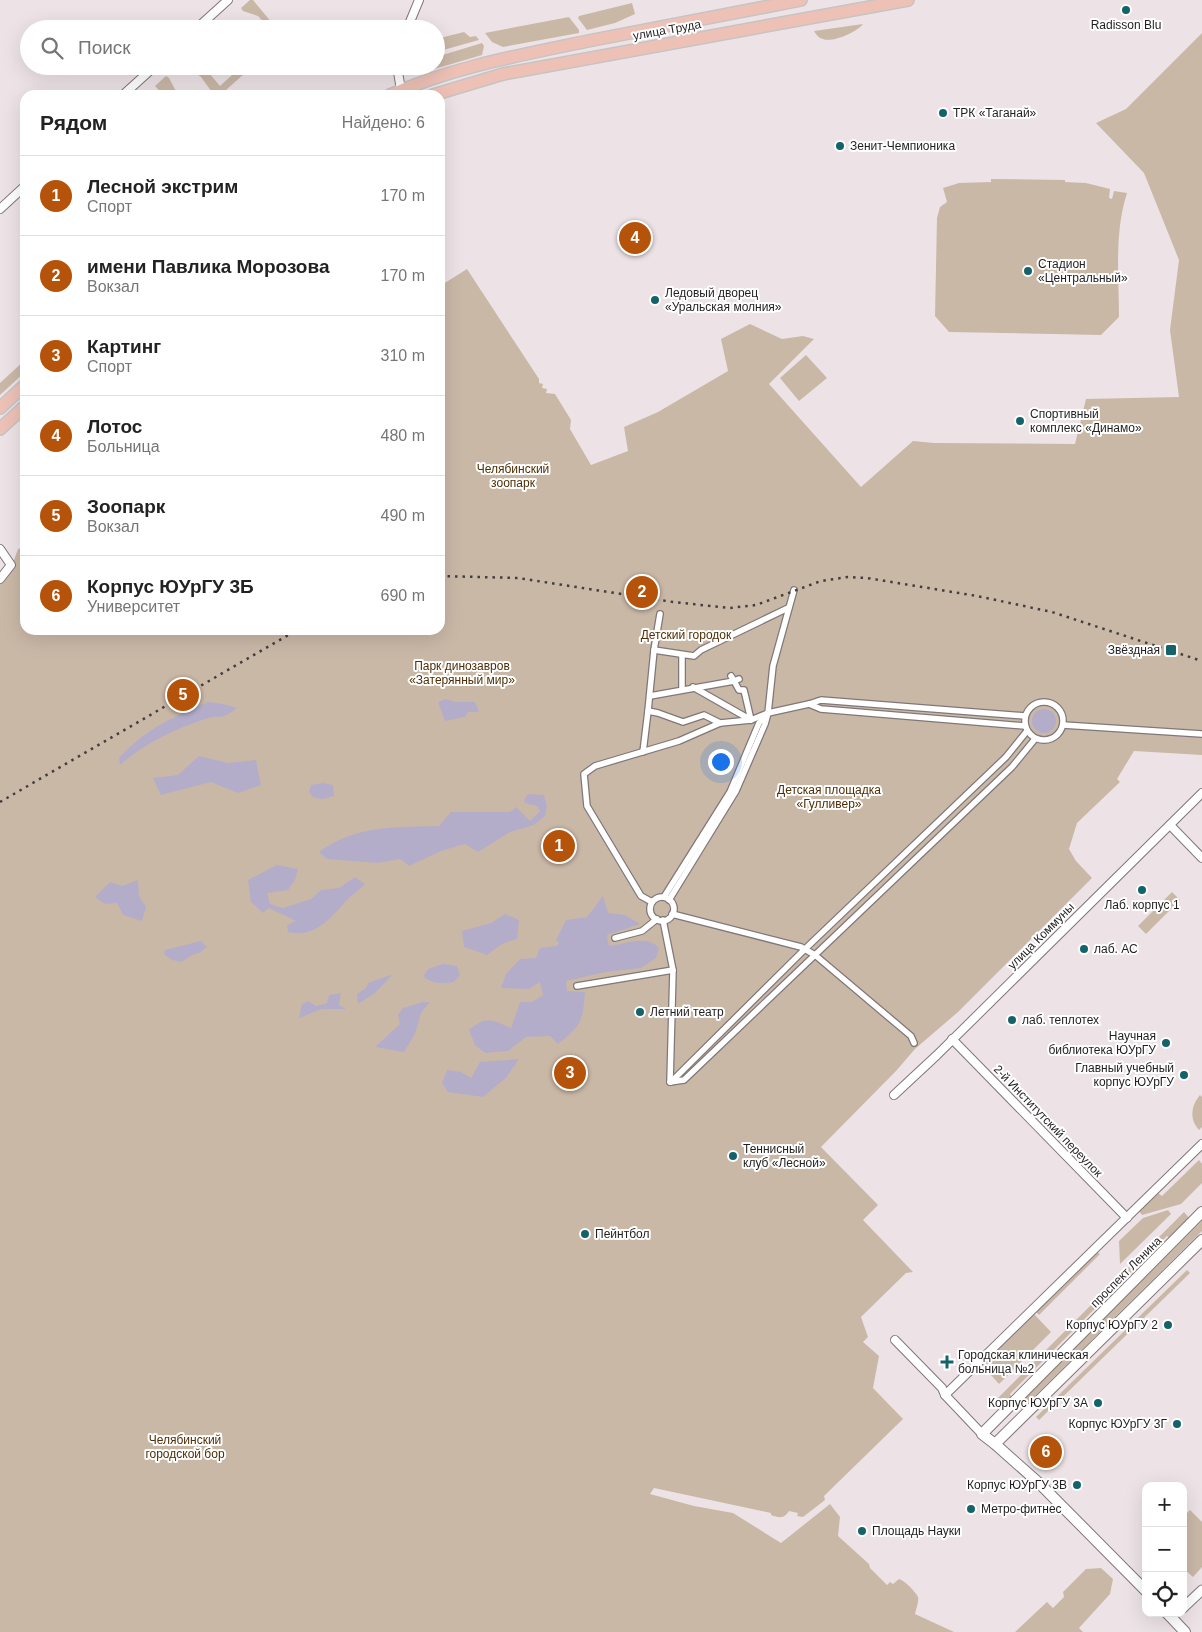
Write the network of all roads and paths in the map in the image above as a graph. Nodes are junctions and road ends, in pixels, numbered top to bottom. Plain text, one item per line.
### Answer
1 (228, 0) edge
2 (419, 0) edge
3 (801, 0) edge
4 (908, 0) edge
5 (700, 18) junction
6 (206, 20) edge
7 (411, 20) edge
8 (704, 37) junction
9 (145, 75) edge
10 (398, 75) edge
11 (444, 75) edge
12 (445, 75) edge
13 (129, 90) edge
14 (398, 90) edge
15 (404, 90) edge
16 (445, 91) edge
17 (20, 191) edge
18 (0, 209) edge
19 (20, 390) edge
20 (0, 408) edge
21 (20, 411) edge
22 (0, 429) edge
23 (0, 549) edge
24 (0, 579) edge
25 (794, 590) dead end
26 (788, 608) junction
27 (660, 614) dead end
28 (654, 650) junction
29 (682, 654) junction
30 (693, 687) junction
31 (682, 690) junction
32 (650, 696) junction
33 (809, 704) junction
34 (648, 711) junction
35 (768, 713) junction
36 (1025, 716) junction
37 (751, 720) junction
38 (720, 723) junction
39 (1063, 725) junction
40 (1026, 729) junction
41 (1202, 734) edge
42 (1035, 739) junction
43 (643, 752) junction
44 (1202, 793) edge
45 (1170, 825) junction
46 (1202, 858) edge
47 (667, 898) junction
48 (652, 902) junction
49 (672, 914) junction
50 (660, 920) junction
51 (615, 938) dead end
52 (805, 949) junction
53 (814, 955) junction
54 (673, 970) junction
55 (577, 986) dead end
56 (952, 1040) junction
57 (914, 1043) dead end
58 (670, 1082) junction
59 (894, 1095) dead end
60 (1202, 1144) edge
61 (1202, 1212) edge
62 (1127, 1218) junction
63 (1202, 1240) edge
64 (895, 1340) dead end
65 (946, 1395) junction
66 (1016, 1400) junction
67 (1028, 1412) junction
68 (982, 1434) junction
69 (996, 1444) junction
70 (1142, 1587) edge
71 (1202, 1590) edge
72 (1187, 1604) edge
73 (1174, 1617) edge
74 (1185, 1632) edge

1 - 6 street
2 - 7 street
3 - 5 main road, улица Труда
4 - 8 main road, улица Труда
5 - 8 main road
5 - 12 main road, улица Труда
8 - 16 main road, улица Труда
9 - 13 street
10 - 14 street
11 - 15 main road, улица Труда
17 - 18 street
19 - 20 main road
21 - 22 main road
23 - 24 street
25 - 26 street
26 - 29 street
26 - 35 street
27 - 28 street
28 - 29 street
28 - 32 street
29 - 31 street
30 - 31 street
30 - 37 street
30 - 37 street
31 - 32 street
32 - 34 street
33 - 35 street
33 - 36 street
33 - 40 street
34 - 38 street
34 - 43 street
35 - 37 street
35 - 47 street
36 - 39 street
36 - 40 street
37 - 38 street
38 - 43 street
39 - 41 street
39 - 42 street
40 - 42 street
40 - 52 street
42 - 53 street
43 - 48 street
44 - 45 street, улица Коммуны
45 - 46 street
45 - 56 street, улица Коммуны
47 - 48 street
47 - 49 street
48 - 50 street
49 - 50 street
49 - 52 street
50 - 51 street
50 - 54 street
52 - 53 street
52 - 58 street
53 - 57 street
53 - 58 street
54 - 55 street
54 - 58 street
56 - 59 street, улица Коммуны
56 - 62 street, 2-й Институтский переулок
60 - 62 street
61 - 66 main road, проспект Ленина
62 - 65 street
63 - 67 main road
64 - 65 street
65 - 68 street
66 - 67 main road
66 - 68 main road, проспект Ленина
67 - 69 main road
68 - 69 main road
69 - 70 main road
71 - 72 street
73 - 74 main road

